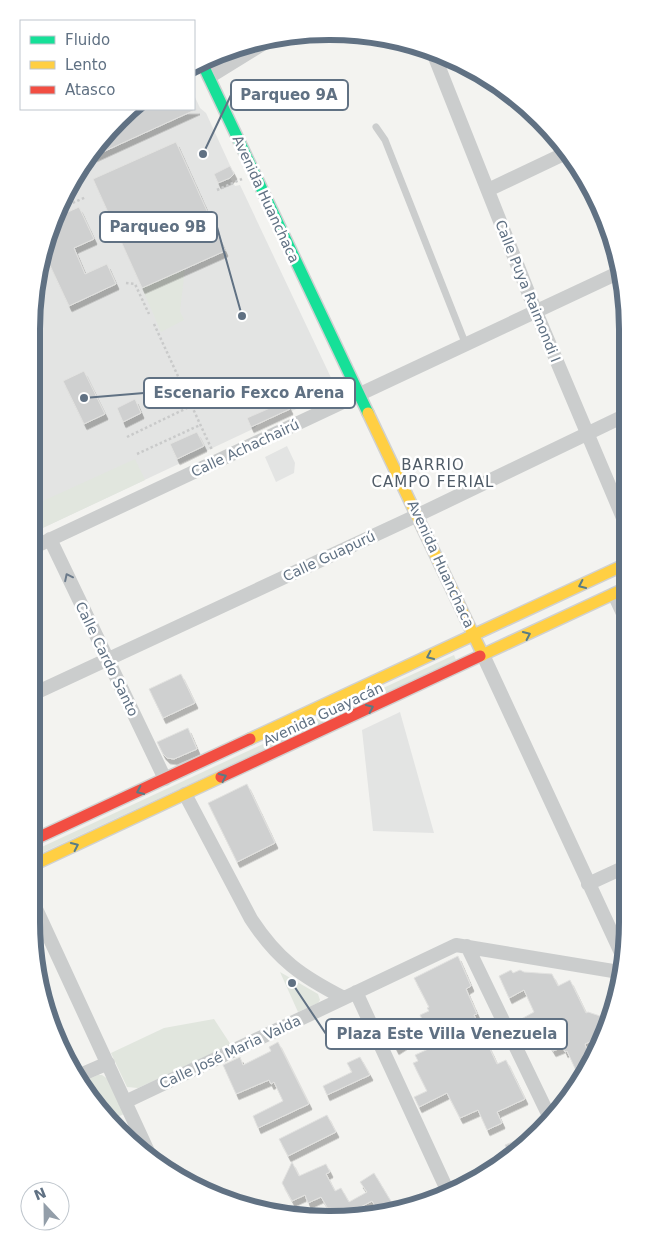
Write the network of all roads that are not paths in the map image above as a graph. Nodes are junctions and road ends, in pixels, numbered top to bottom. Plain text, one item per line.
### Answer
1 (243, 53) edge
2 (436, 60) edge
3 (206, 71) edge
4 (376, 127) dead end
5 (561, 155) edge
6 (488, 190) junction
7 (613, 275) edge
8 (536, 312) junction
9 (466, 345) junction
10 (359, 394) junction
11 (619, 418) edge
12 (587, 433) junction
13 (619, 508) edge
14 (418, 515) junction
15 (50, 539) junction
16 (40, 544) edge
17 (619, 567) edge
18 (619, 591) edge
19 (474, 635) junction
20 (483, 655) junction
21 (108, 660) junction
22 (40, 692) edge
23 (165, 779) junction
24 (185, 794) junction
25 (40, 837) edge
26 (40, 862) edge
27 (619, 870) edge
28 (588, 884) junction
29 (40, 917) edge
30 (467, 946) junction
31 (618, 947) edge
32 (614, 971) edge
33 (350, 995) junction
34 (108, 1063) junction
35 (84, 1074) edge
36 (126, 1102) junction
37 (547, 1112) edge
38 (145, 1144) edge
39 (445, 1187) edge

1 - 3 street
2 - 6 street, Calle Puya Raimondi I
3 - 10 main road, Avenida Huanchaca
4 - 9 lane
5 - 6 street
6 - 8 street, Calle Puya Raimondi I
7 - 8 street, Calle Achachairú
8 - 9 street, Calle Achachairú
8 - 12 street, Calle Puya Raimondi I
9 - 10 street, Calle Achachairú
10 - 14 main road, Avenida Huanchaca
10 - 15 street, Calle Achachairú
11 - 12 street, Calle Guapurú
12 - 13 street, Calle Puya Raimondi I
12 - 14 street, Calle Guapurú
14 - 19 main road, Avenida Huanchaca
14 - 21 street, Calle Guapurú
15 - 16 street, Calle Achachairú
21 -> 15 street, Calle Cardo Santo
17 -> 19 main road, Avenida Guayacán
20 -> 18 main road, Avenida Guayacán
19 - 20 main road, Avenida Huanchaca
19 -> 23 main road, Avenida Guayacán
24 -> 20 main road, Avenida Guayacán
20 - 28 street, Avenida Huanchaca
21 - 22 street, Calle Guapurú
21 - 23 street, Calle Cardo Santo
23 -> 25 main road, Avenida Guayacán
26 -> 24 main road, Avenida Guayacán
24 - 33 street
27 - 28 street
28 - 31 street, Avenida Huanchaca
29 - 34 street
30 - 32 street, Calle José Maria Valda
30 - 33 street, Calle José Maria Valda
30 - 37 street
33 - 36 street, Calle José Maria Valda
33 - 39 street
34 - 35 street
34 - 36 street
36 - 38 street

